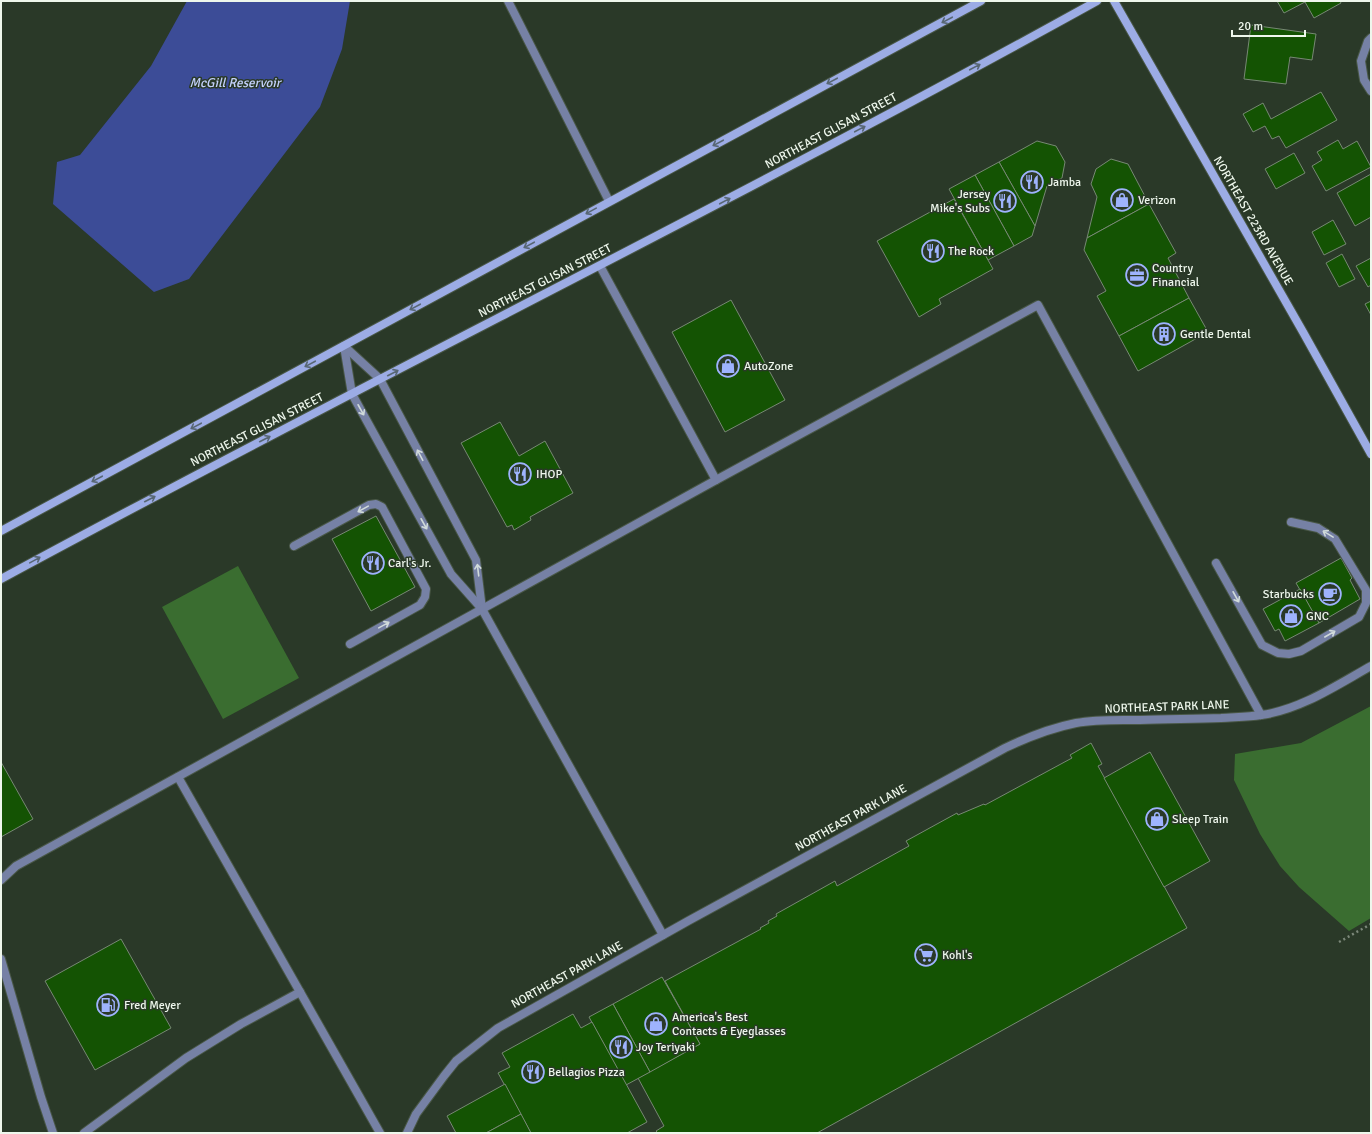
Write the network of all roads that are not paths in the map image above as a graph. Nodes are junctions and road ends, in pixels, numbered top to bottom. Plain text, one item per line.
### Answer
1 (508, 1) edge
2 (981, 1) edge
3 (1097, 1) edge
4 (1114, 1) edge
5 (1371, 38) edge
6 (1371, 91) edge
7 (609, 201) junction
8 (600, 266) junction
9 (344, 346) junction
10 (380, 379) junction
11 (352, 394) junction
12 (1371, 454) edge
13 (716, 480) junction
14 (1291, 522) dead end
15 (1, 531) edge
16 (294, 546) dead end
17 (1216, 563) dead end
18 (1, 579) edge
19 (482, 609) junction
20 (350, 644) dead end
21 (1371, 666) edge
22 (1261, 716) junction
23 (178, 777) junction
24 (1, 880) edge
25 (663, 935) junction
26 (1, 960) edge
27 (300, 992) junction
28 (53, 1133) edge
29 (84, 1133) edge
30 (380, 1133) edge
31 (407, 1133) edge

1 - 7 street
2 -> 7 main road
8 -> 3 main road, NORTHEAST GLISAN STREET
4 - 12 main road, NORTHEAST 223RD AVENUE
5 - 6 street
7 -> 9 main road
10 -> 8 main road, NORTHEAST GLISAN STREET
8 - 13 street
9 - 10 street
9 - 11 street
9 -> 15 main road
10 - 11 main road, NORTHEAST GLISAN STREET
19 -> 10 street
18 -> 11 main road, NORTHEAST GLISAN STREET
11 -> 19 street
13 - 19 street
13 - 22 street
17 -> 14 street
20 -> 16 street
19 - 23 street
19 - 25 street
21 - 22 street, NORTHEAST PARK LANE
22 - 25 street, NORTHEAST PARK LANE
23 - 24 street
23 - 27 street
25 - 31 street, NORTHEAST PARK LANE
26 - 28 street
27 - 29 street
27 - 30 street

